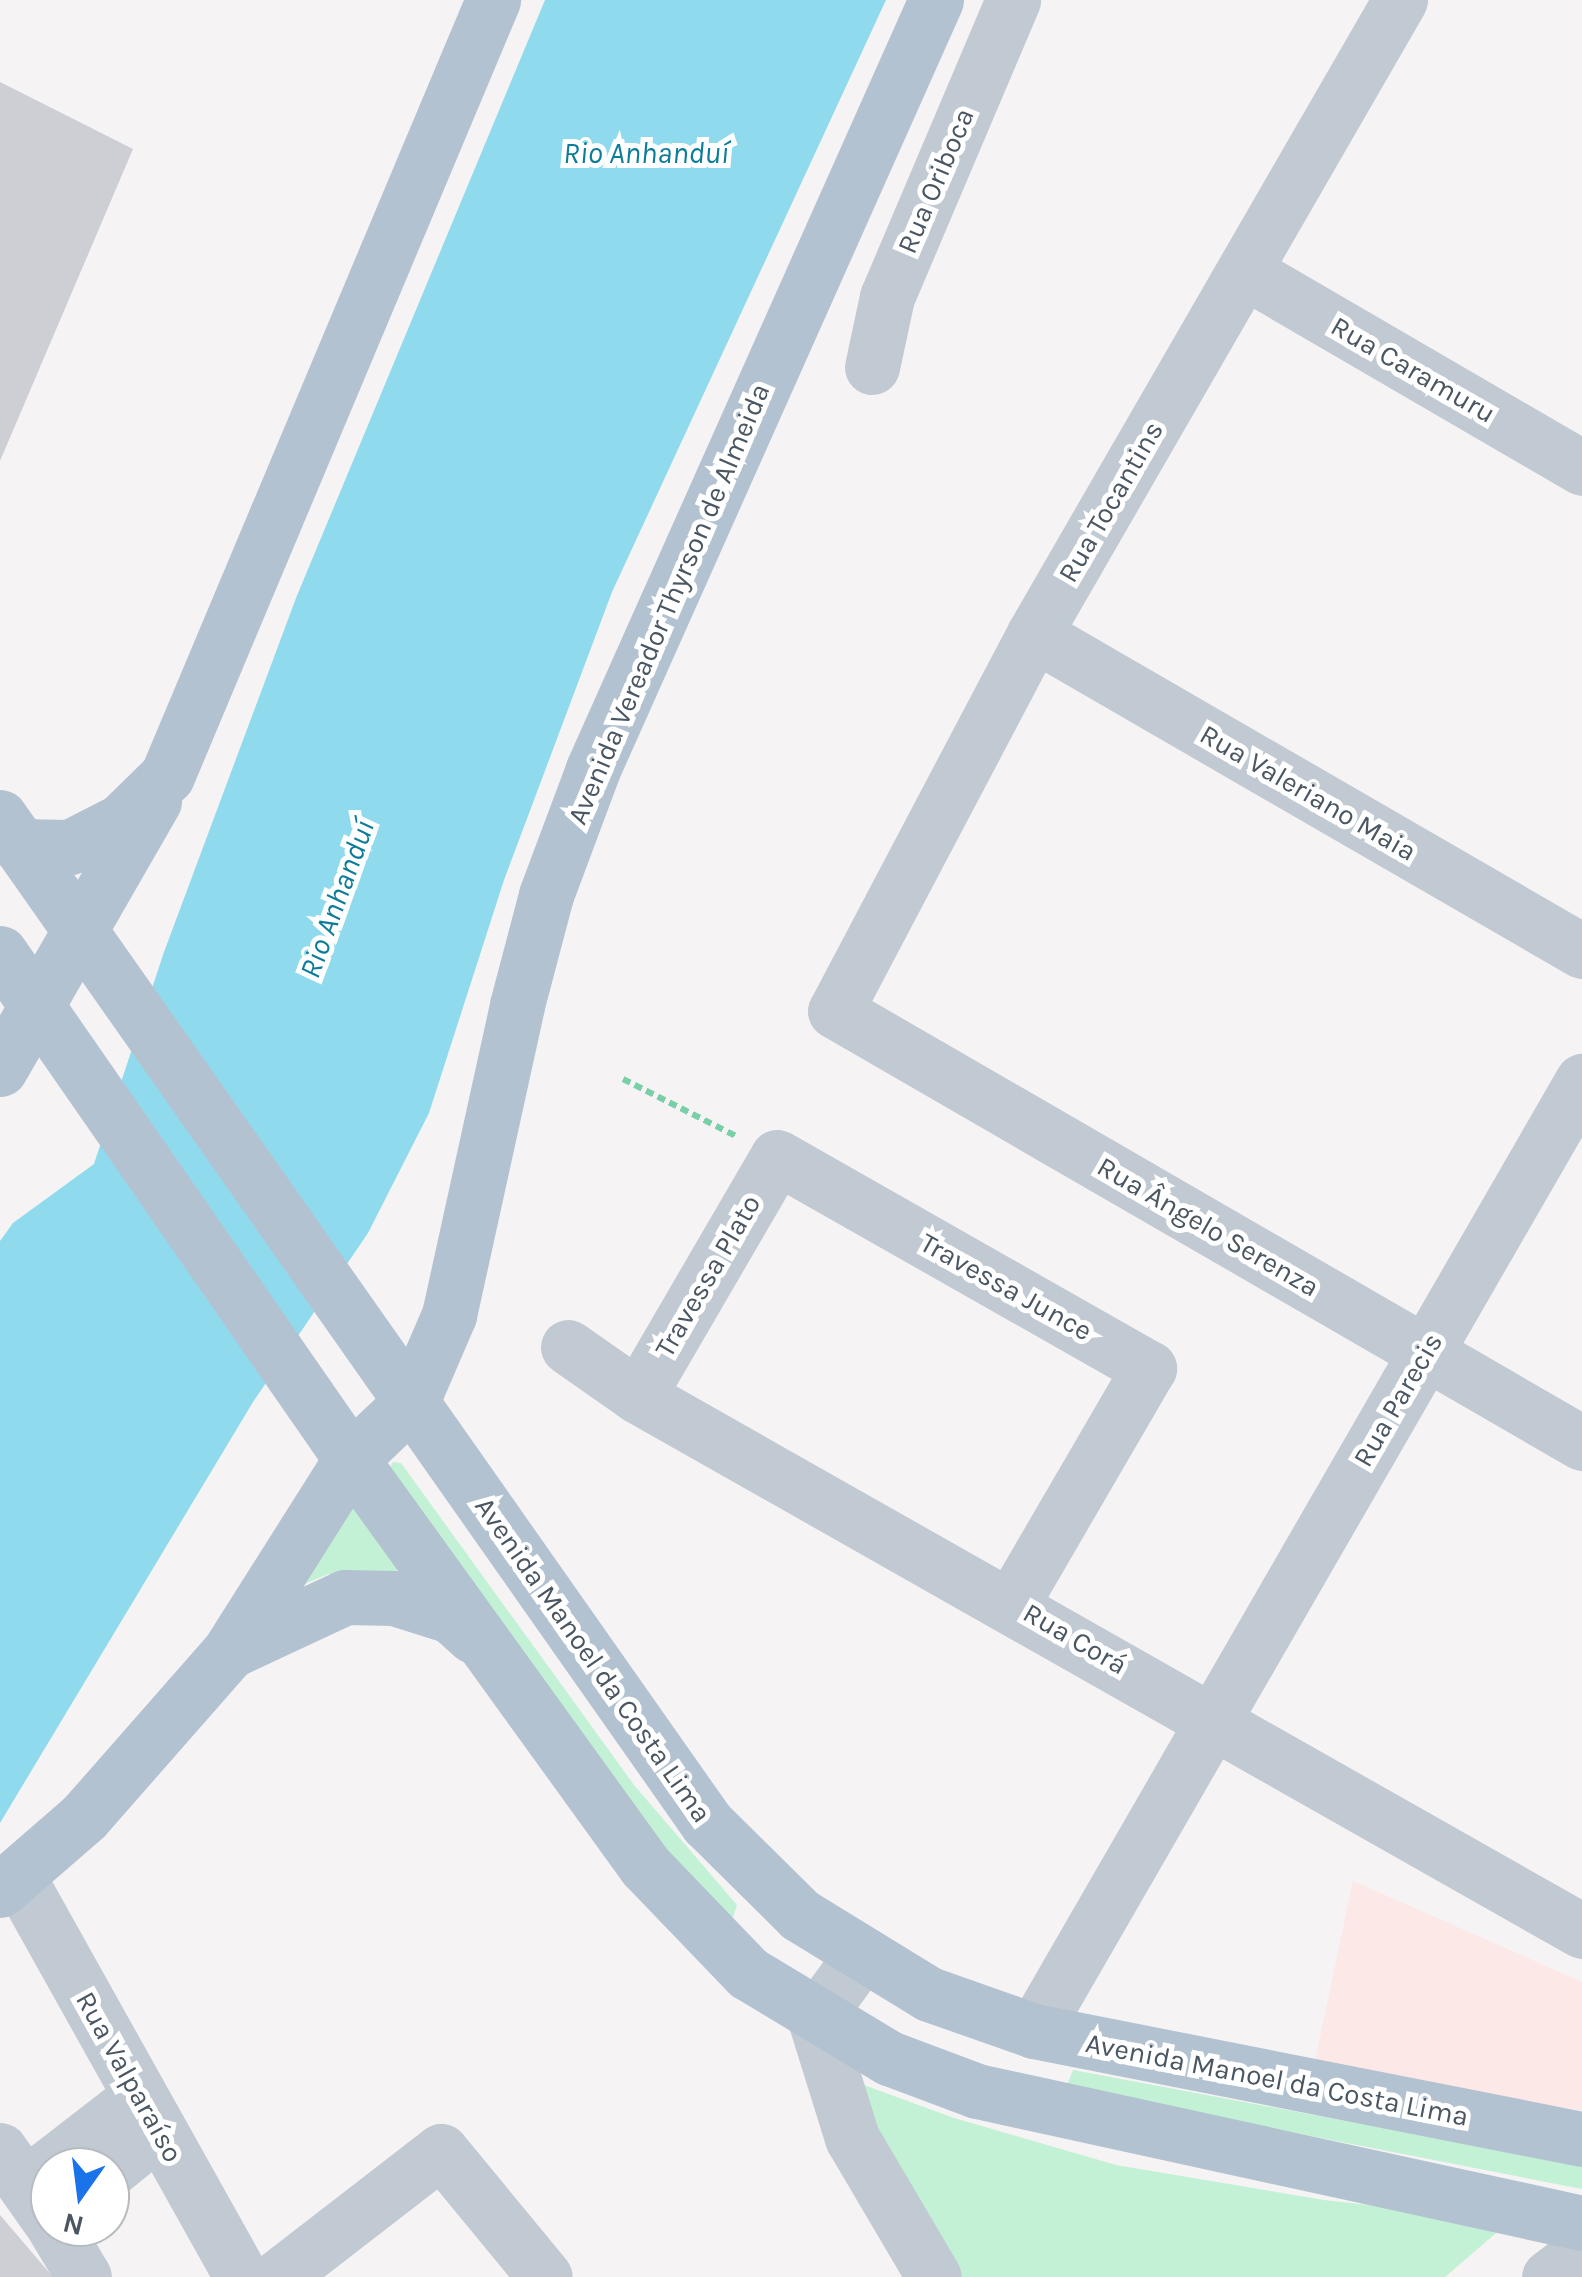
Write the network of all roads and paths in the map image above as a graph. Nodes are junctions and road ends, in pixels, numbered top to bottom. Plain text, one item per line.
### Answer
1 (494, 0) edge
2 (936, 0) edge
3 (1014, 0) edge
4 (1400, 0) edge
5 (1244, 271) junction
6 (872, 367) dead end
7 (1582, 468) edge
8 (1034, 634) junction
9 (167, 776) junction
10 (10, 831) edge
11 (1582, 951) edge
12 (0, 953) edge
13 (95, 956) junction
14 (834, 1011) joint
15 (52, 1026) junction
16 (0, 1069) edge
17 (622, 1078) dead end
18 (1582, 1081) edge
19 (777, 1158) junction
20 (568, 1347) dead end
21 (1425, 1352) junction
22 (638, 1396) junction
23 (412, 1402) junction
24 (1582, 1443) edge
25 (351, 1459) junction
26 (1012, 1603) junction
27 (229, 1652) junction
28 (490, 1652) junction
29 (1213, 1719) junction
30 (9, 1884) edge
31 (1582, 1931) edge
32 (860, 1957) junction
33 (815, 2019) junction
34 (1034, 2031) junction
35 (150, 2113) junction
36 (1582, 2139) edge
37 (108, 2147) edge
38 (126, 2147) edge
39 (1582, 2223) edge
40 (65, 2247) edge
41 (1582, 2252) edge
42 (84, 2277) edge
43 (242, 2277) edge
44 (278, 2277) edge
45 (546, 2277) edge
46 (934, 2277) edge
47 (1550, 2277) edge

1 - 9 main road
2 - 23 main road, Avenida Vereador Thyrson de Almeida
3 - 6 street, Rua Oriboca
4 - 5 street, Rua Tocantins
5 - 7 street, Rua Caramuru
5 - 8 street, Rua Tocantins
8 - 11 street, Rua Valeriano Maia
8 - 14 street, Rua Tocantins
9 - 10 main road
9 - 13 main road
10 - 13 main road, Avenida Manoel da Costa Lima
12 - 15 main road
13 - 15 main road
13 - 23 main road, Avenida Manoel da Costa Lima
14 - 21 street, Rua Ângelo Serenza
15 - 16 main road
15 - 25 main road
17 - 19 path
18 - 21 street, Rua Parecis
19 - 22 street, Travessa Plato
19 - 26 street, Travessa Junce
20 - 22 street, Rua Corá
21 - 24 street, Rua Ângelo Serenza
21 - 29 street, Rua Parecis
22 - 26 street, Rua Corá
23 - 25 main road
23 - 32 main road, Avenida Manoel da Costa Lima
25 - 27 main road
25 - 28 main road
26 - 29 street, Rua Corá
27 - 28 main road
27 - 30 main road
28 - 33 main road
29 - 31 street, Rua Corá
29 - 34 street, Rua Parecis
30 - 35 street, Rua Valparaíso
32 - 33 street
32 - 34 main road, Avenida Manoel da Costa Lima
33 - 39 main road
33 - 46 street
34 - 36 main road, Avenida Manoel da Costa Lima
35 - 37 street
35 - 38 street
35 - 43 street, Rua Valparaíso
40 - 42 street
41 - 47 street
44 - 45 street

